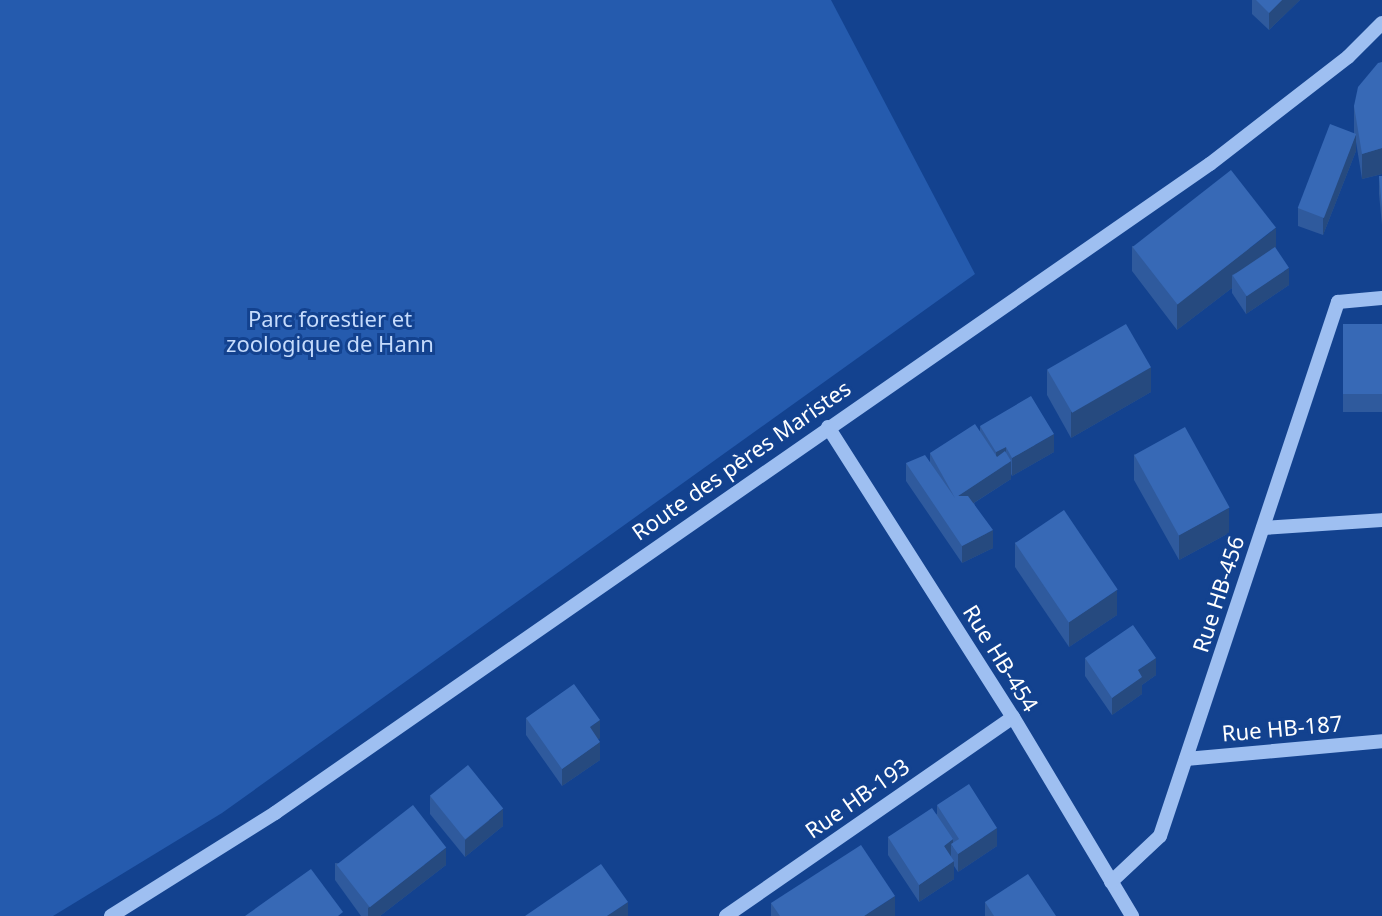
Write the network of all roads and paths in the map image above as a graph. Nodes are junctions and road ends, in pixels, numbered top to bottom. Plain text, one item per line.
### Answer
1 (1382, 23) edge
2 (1382, 298) edge
3 (828, 427) junction
4 (1382, 520) edge
5 (1263, 528) junction
6 (1013, 717) junction
7 (1382, 741) edge
8 (1186, 759) junction
9 (1111, 882) junction
10 (111, 916) edge
11 (727, 916) edge
12 (1132, 916) edge

1 - 3 street, Route des pères Maristes
2 - 5 street, Rue HB-456
3 - 6 street, Rue HB-454
3 - 10 street, Route des pères Maristes
4 - 5 street
5 - 8 street, Rue HB-456
6 - 9 street, Rue HB-454
6 - 11 street, Rue HB-193
7 - 8 street, Rue HB-187
8 - 9 street, Rue HB-456
9 - 12 street, Rue HB-454

